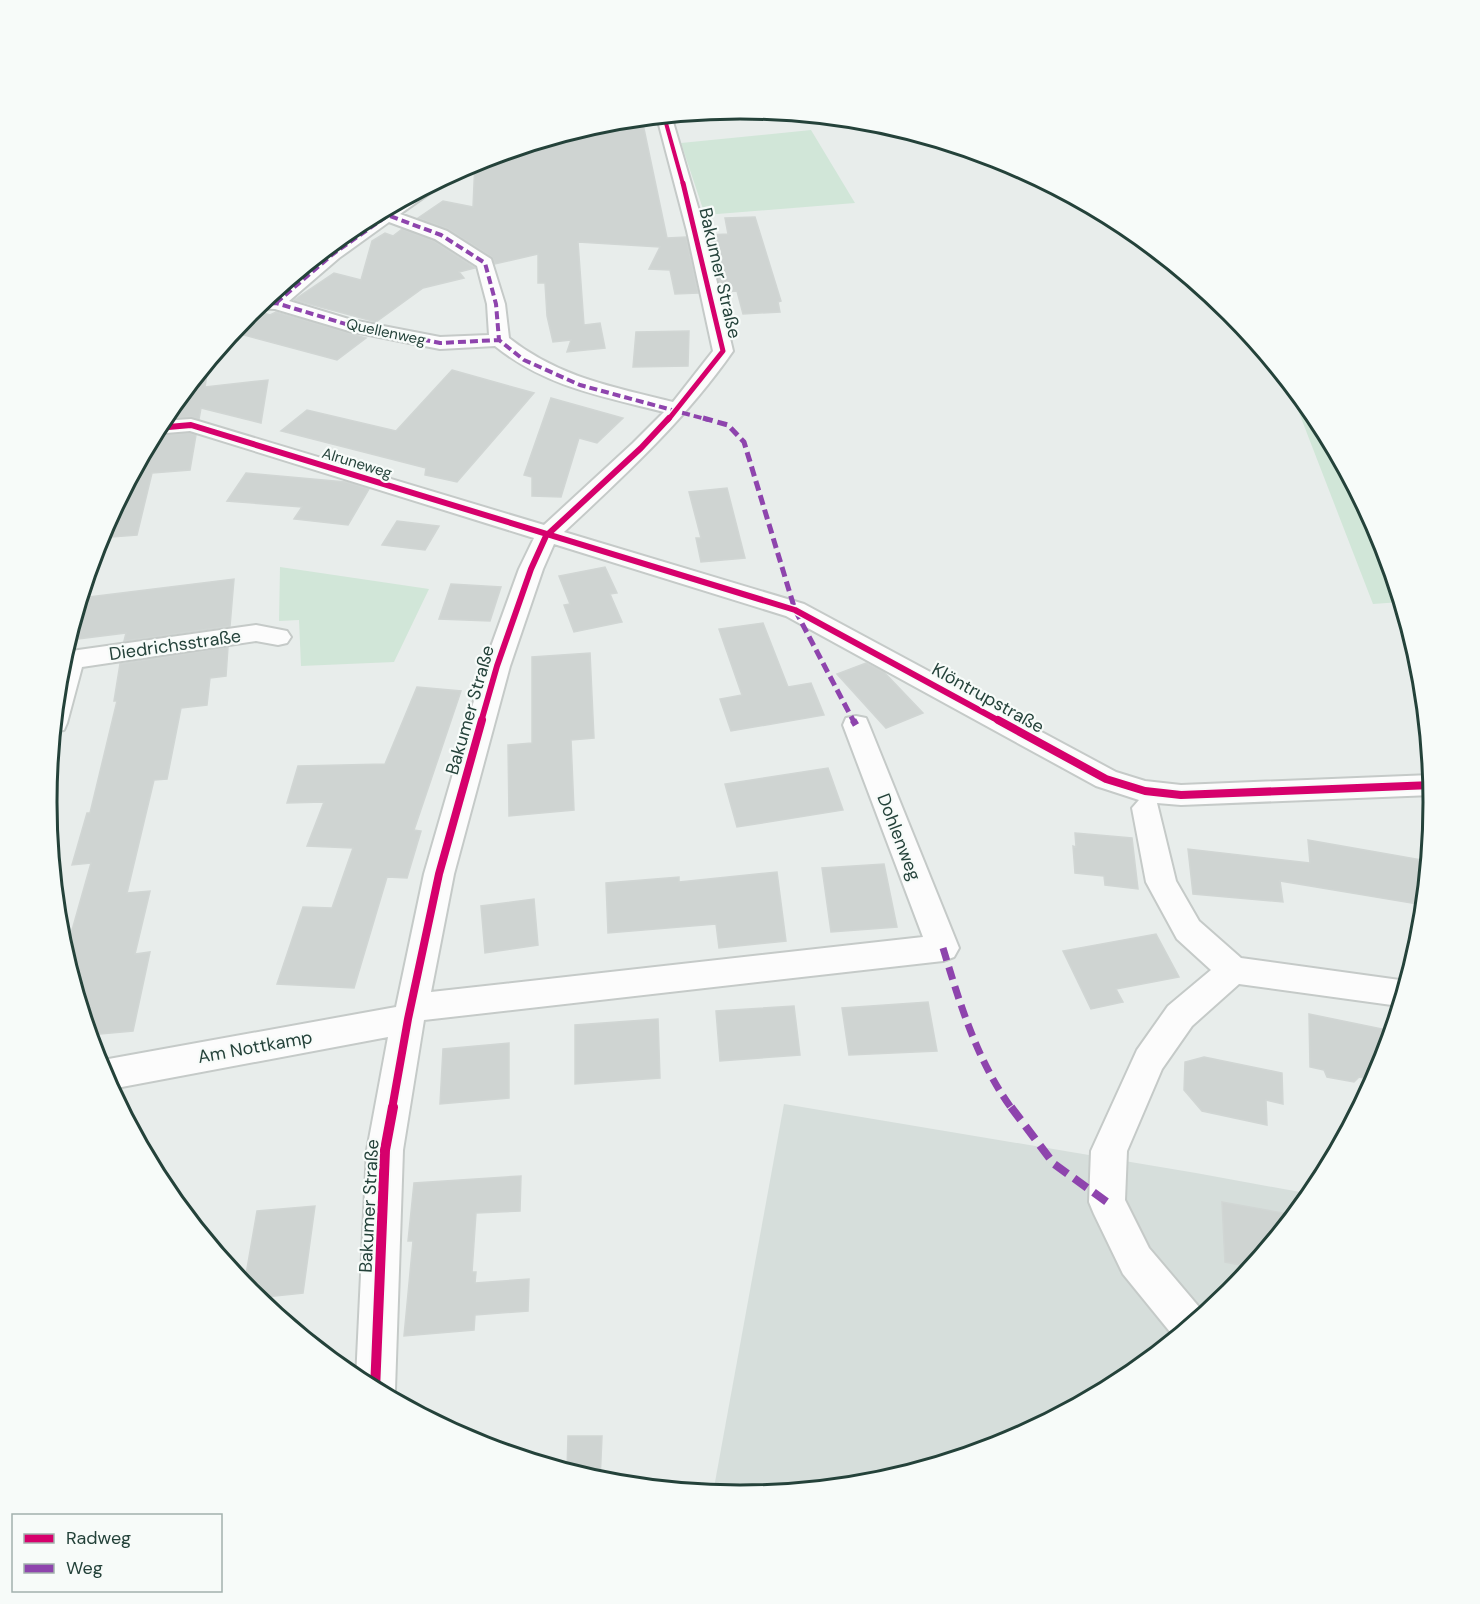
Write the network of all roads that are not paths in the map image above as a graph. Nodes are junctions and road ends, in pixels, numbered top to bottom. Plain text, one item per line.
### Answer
1 (666, 123) edge
2 (390, 217) edge
3 (334, 253) edge
4 (294, 285) edge
5 (273, 304) edge
6 (499, 340) junction
7 (678, 410) junction
8 (170, 427) edge
9 (546, 536) junction
10 (278, 637) dead end
11 (72, 659) edge
12 (856, 725) dead end
13 (1423, 785) edge
14 (1146, 808) dead end
15 (1233, 970) junction
16 (1396, 992) edge
17 (410, 1014) junction
18 (113, 1073) edge
19 (1186, 1320) edge
20 (375, 1379) edge

1 - 7 street, Bakumer Straße
2 - 6 street
3 - 4 street, Quellenweg
5 - 6 street, Quellenweg
6 - 7 street
7 - 9 street, Bakumer Straße
8 - 9 street, Alruneweg
9 - 13 street, Klöntrupstraße
9 - 17 street, Bakumer Straße
10 - 11 street, Diedrichsstraße
12 - 17 street, Dohlenweg
14 - 15 street
15 - 16 street
15 - 19 street
17 - 18 street, Am Nottkamp
17 - 20 street, Bakumer Straße

